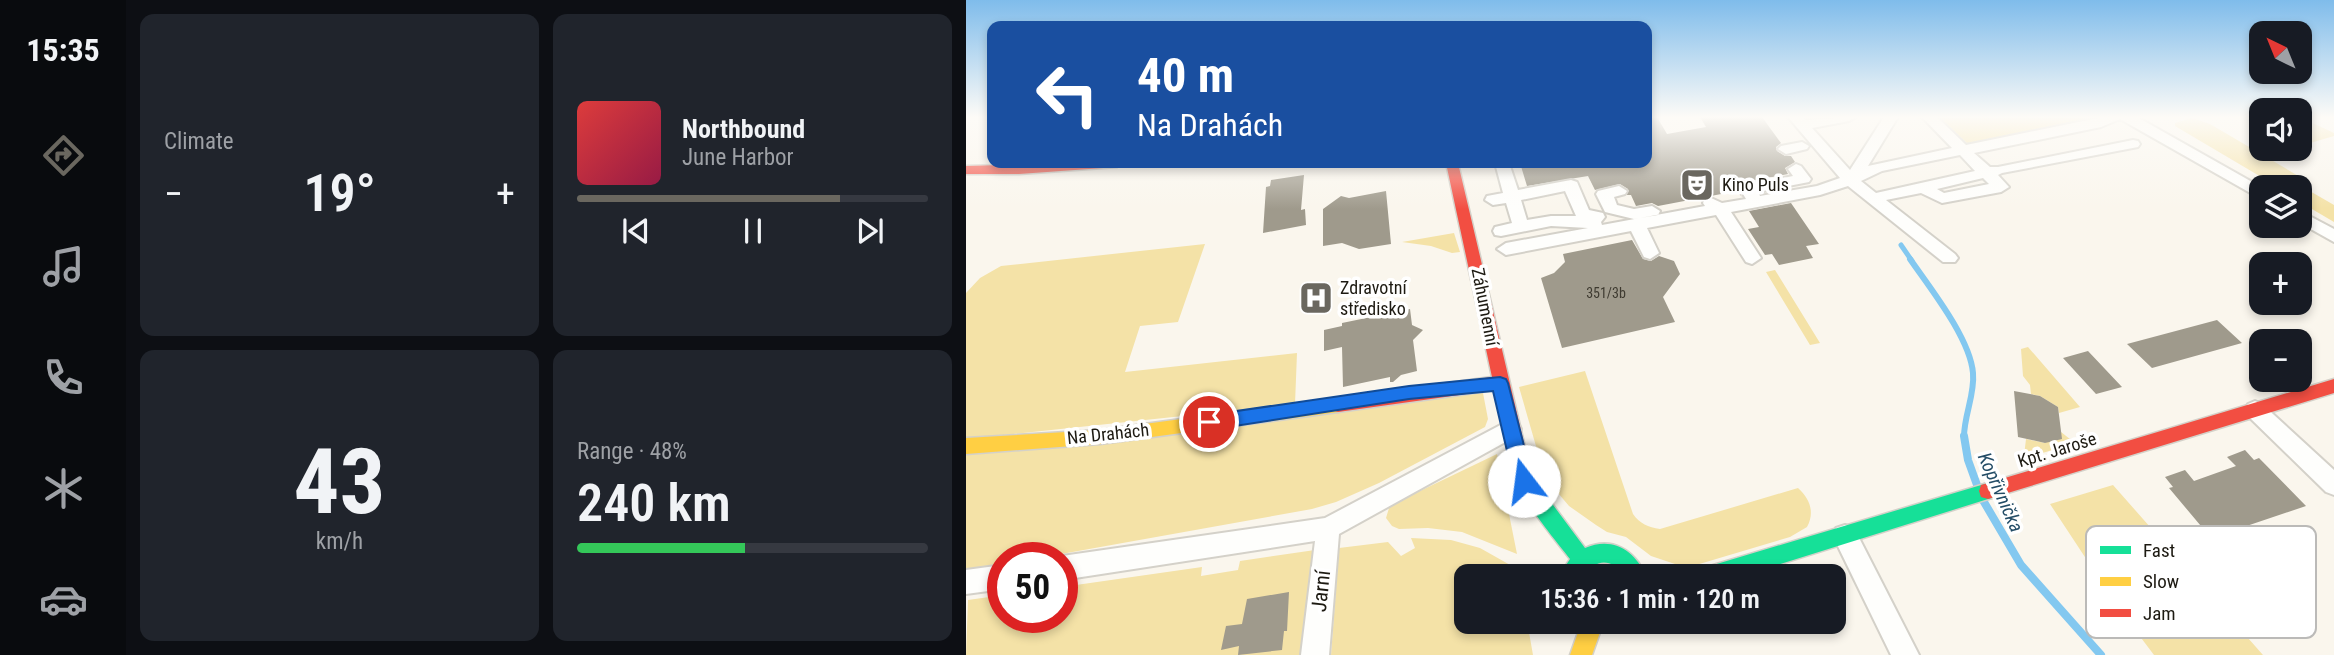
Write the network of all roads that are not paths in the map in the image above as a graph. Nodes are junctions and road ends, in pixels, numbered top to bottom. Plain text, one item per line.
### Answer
1 (1794, 148) edge
2 (1809, 148) edge
3 (1871, 148) edge
4 (1959, 148) edge
5 (1975, 148) edge
6 (2044, 148) edge
7 (2115, 148) edge
8 (2136, 148) edge
9 (2180, 148) edge
10 (1786, 149) dead end
11 (1962, 150) junction
12 (2144, 158) dead end
13 (2058, 159) junction
14 (1047, 168) edge
15 (1453, 168) edge
16 (1504, 168) edge
17 (966, 170) edge
18 (1814, 173) junction
19 (1850, 180) junction
20 (2249, 187) edge
21 (1918, 188) dead end
22 (1619, 191) dead end
23 (1512, 196) junction
24 (1874, 198) junction
25 (1493, 200) dead end
26 (1724, 203) junction
27 (1601, 218) junction
28 (2312, 223) edge
29 (1637, 225) junction
30 (1521, 227) junction
31 (1501, 231) dead end
32 (2334, 236) edge
33 (1506, 249) dead end
34 (1650, 253) dead end
35 (1752, 258) dead end
36 (1949, 258) dead end
37 (1500, 383) junction
38 (2334, 386) edge
39 (2255, 410) junction
40 (1510, 429) junction
41 (966, 446) edge
42 (2334, 485) edge
43 (1328, 528) junction
44 (1845, 537) junction
45 (1581, 558) junction
46 (1577, 564) edge
47 (1630, 564) edge
48 (1752, 564) edge
49 (1078, 566) edge
50 (987, 579) edge
51 (966, 582) edge
52 (1588, 634) edge
53 (1315, 655) edge
54 (1581, 655) edge
55 (1905, 655) edge

1 - 10 street
2 - 18 street
3 - 19 street
4 - 11 street
5 - 11 street, Záhumenní
6 - 13 street
7 - 13 street
8 - 12 street
9 - 20 street
11 - 13 street
11 - 19 street, Záhumenní
14 - 17 street
15 - 37 street, Záhumenní
16 - 23 street
18 - 19 street, Záhumenní
18 - 19 street
18 - 26 street, Záhumenní
19 - 24 street
21 - 24 street
22 - 27 street
23 - 25 street
23 - 27 street
23 - 30 street
24 - 36 street
26 - 27 street, Záhumenní
26 - 29 street, Záhumenní
26 - 35 street
27 - 29 street, Záhumenní
27 - 30 street, Záhumenní
27 - 33 street, Záhumenní
28 - 32 street
29 - 34 street
30 - 31 street, Záhumenní
37 - 40 street, Záhumenní
37 - 41 street, Na Drahách
38 - 39 street, Kpt. Jaroše
39 - 42 street
39 - 44 street, Kpt. Jaroše
40 - 43 street
40 - 45 street, Záhumenní
43 - 49 street
43 - 53 street, Jarní
44 - 48 street, Kpt. Jaroše
44 - 55 street
45 - 46 street
45 - 47 street
50 - 51 street
52 - 54 street

